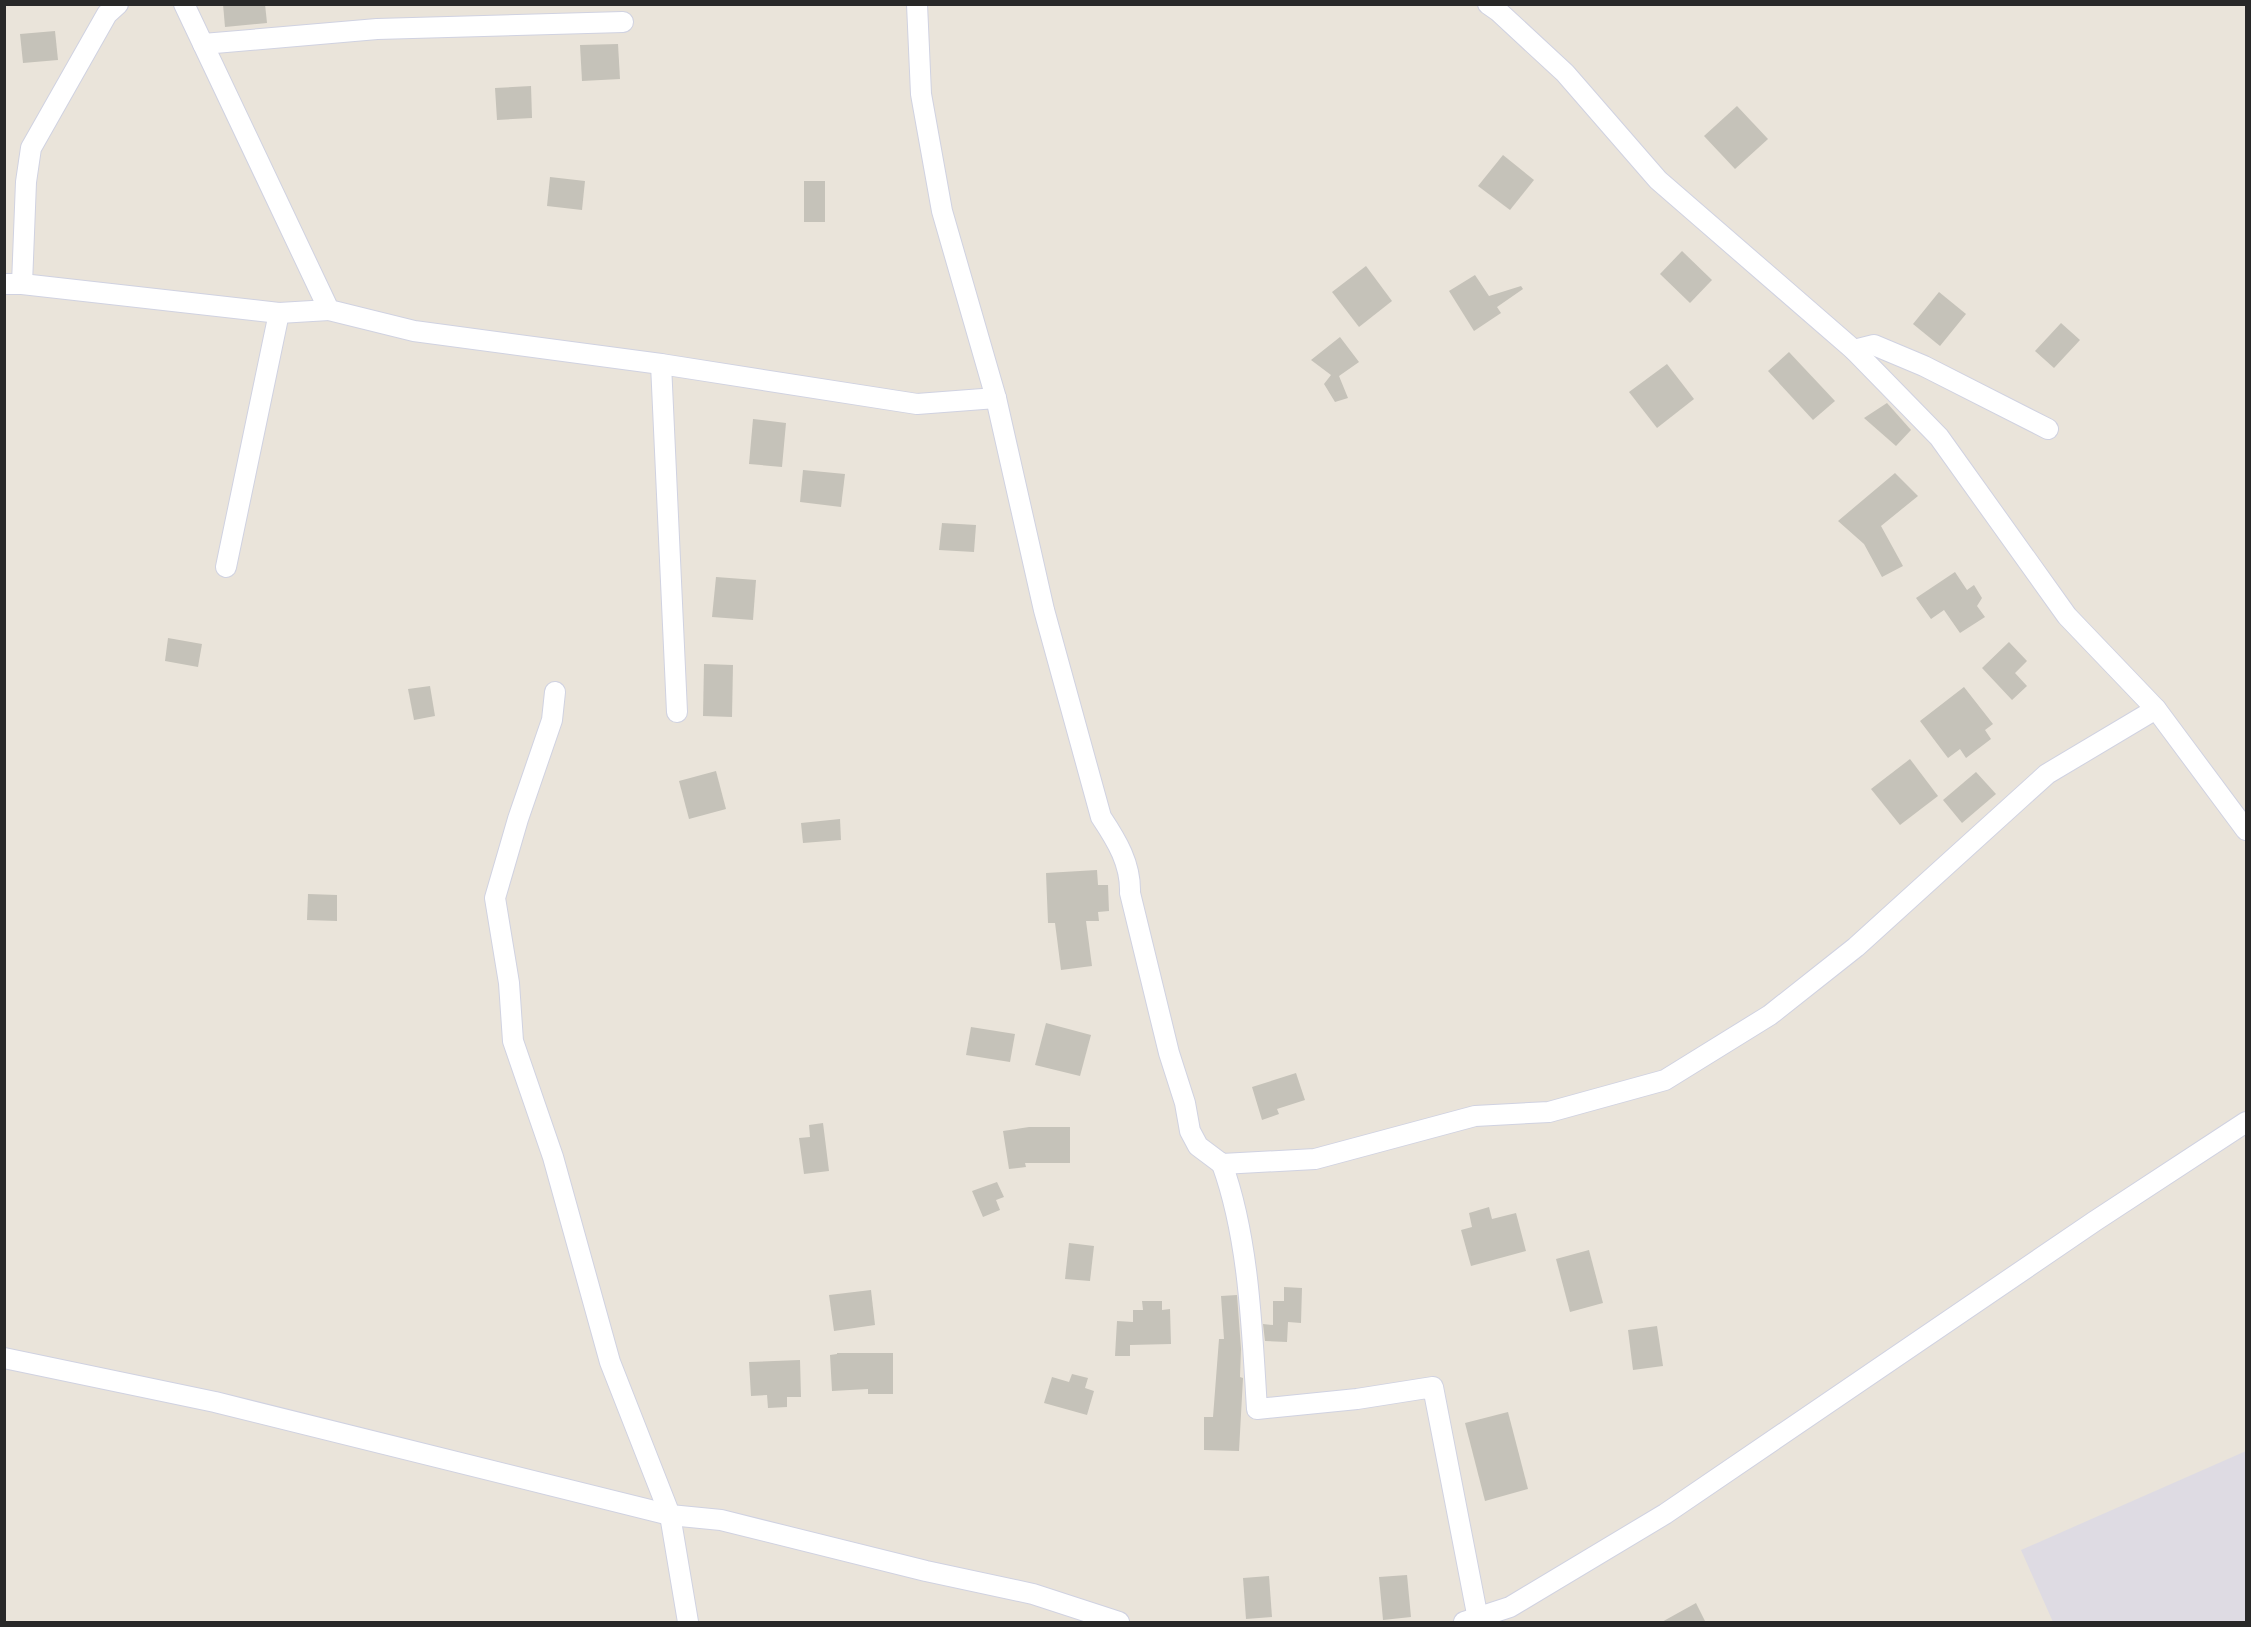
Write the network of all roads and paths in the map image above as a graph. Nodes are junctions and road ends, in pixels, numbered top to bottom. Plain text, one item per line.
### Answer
1 (118, 4) edge
2 (184, 4) edge
3 (917, 4) edge
4 (1488, 4) edge
5 (623, 22) dead end
6 (203, 44) junction
7 (13, 284) edge
8 (329, 310) junction
9 (279, 313) junction
10 (1854, 350) junction
11 (661, 364) junction
12 (996, 398) junction
13 (2048, 429) dead end
14 (226, 567) dead end
15 (555, 692) dead end
16 (2156, 709) junction
17 (677, 712) dead end
18 (2247, 830) edge
19 (2247, 1122) edge
20 (1222, 1164) junction
21 (4, 1358) edge
22 (670, 1515) junction
23 (1471, 1621) edge
24 (688, 1623) edge
25 (1119, 1623) edge

1 - 7 street
2 - 6 street
3 - 12 street
4 - 10 street
5 - 6 street
6 - 8 street
7 - 9 street
8 - 9 street
8 - 11 street
9 - 14 street
10 - 13 street
10 - 16 street
11 - 12 street
11 - 17 street
12 - 20 street
15 - 22 street
16 - 18 street
16 - 20 street
19 - 23 street
20 - 23 street
21 - 22 street
22 - 24 street
22 - 25 street

